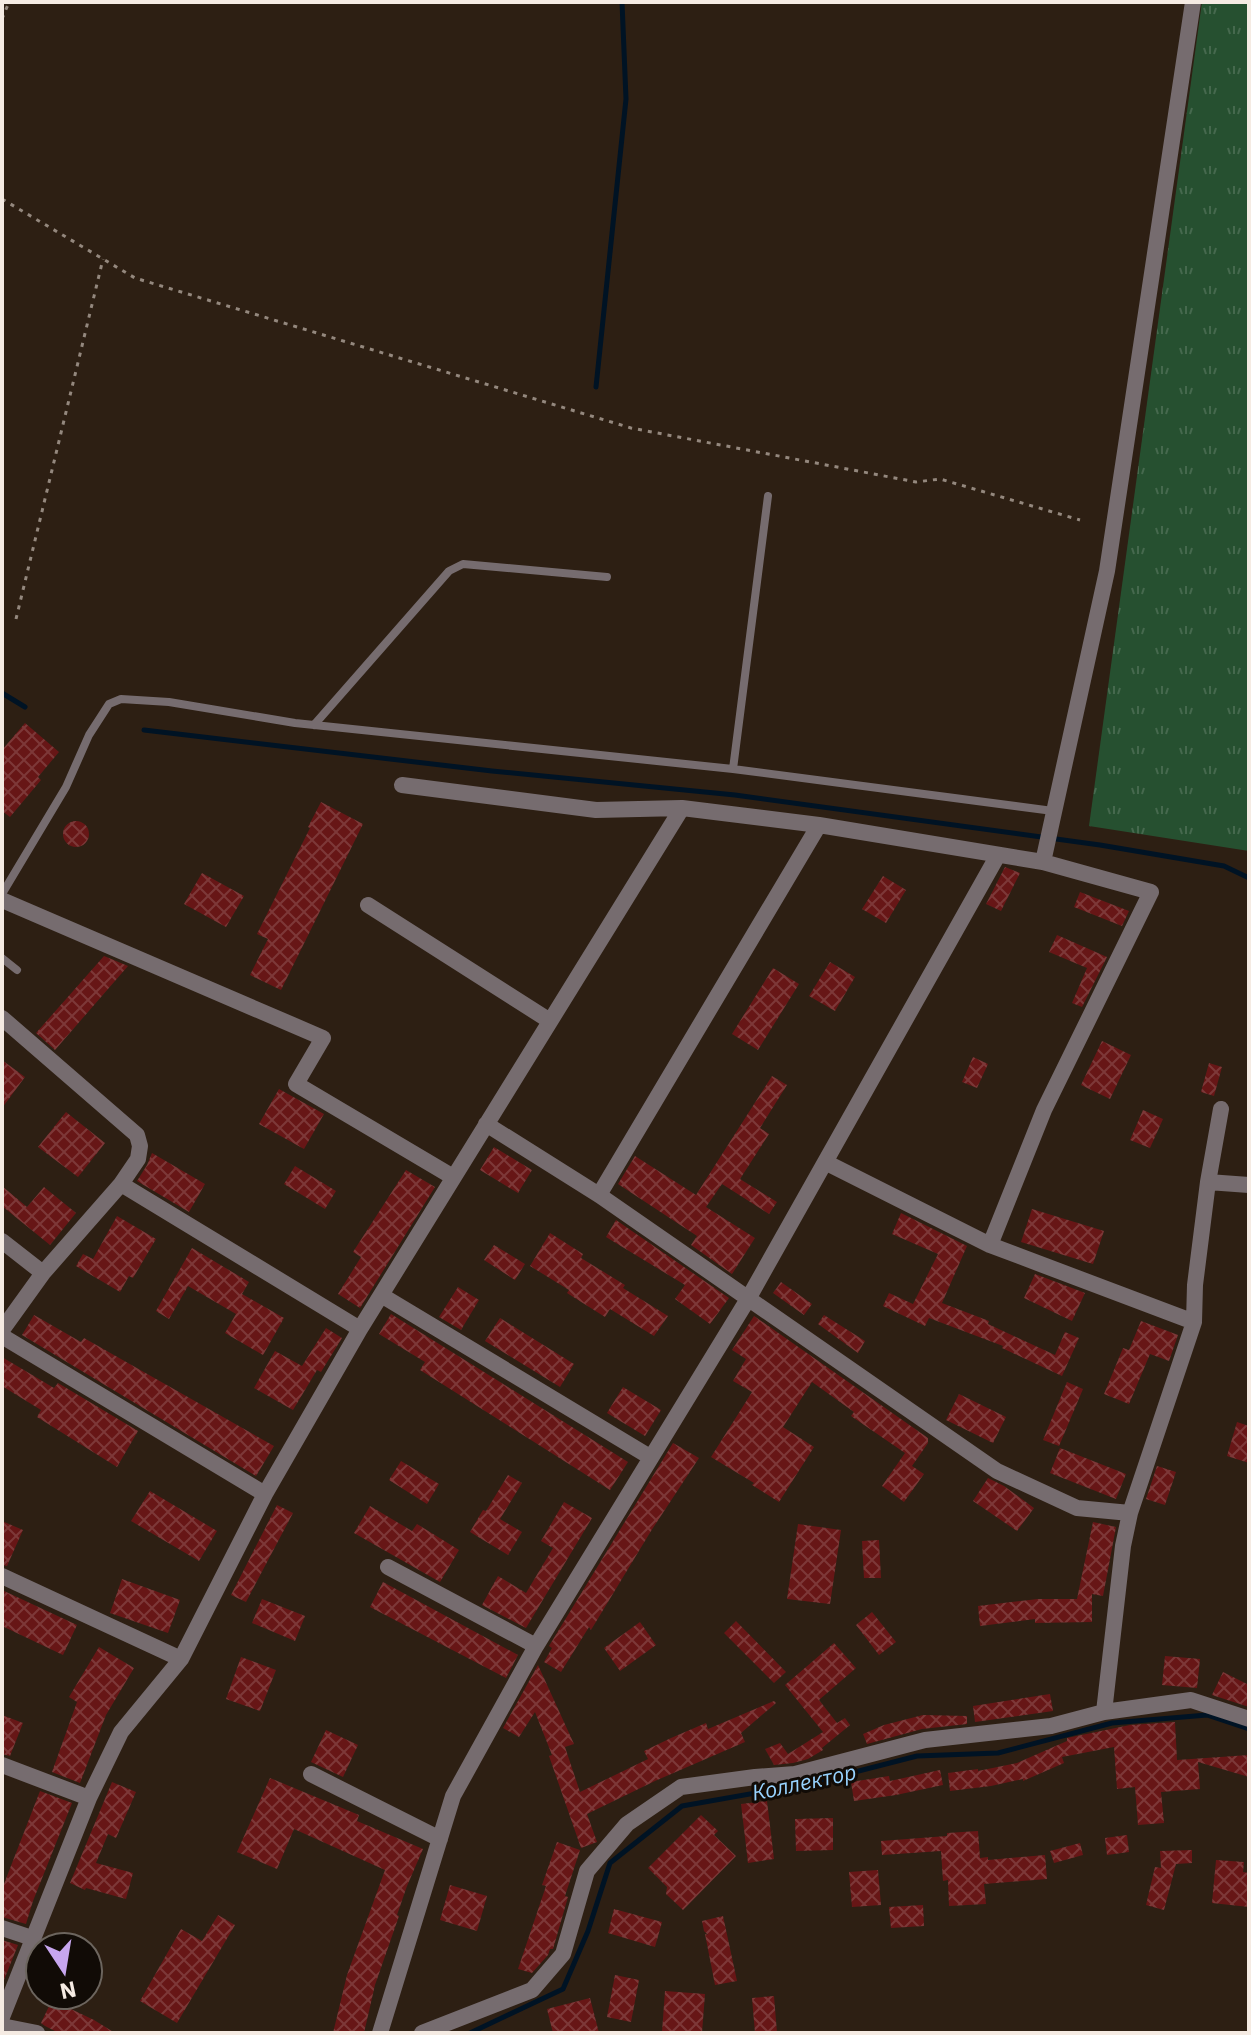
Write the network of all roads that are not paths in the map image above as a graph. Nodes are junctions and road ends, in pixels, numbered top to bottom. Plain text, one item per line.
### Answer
1 (1193, 2) edge
2 (768, 496) dead end
3 (607, 577) dead end
4 (314, 725) junction
5 (733, 769) junction
6 (402, 785) dead end
7 (682, 808) junction
8 (1054, 811) junction
9 (819, 825) junction
10 (1046, 846) junction
11 (998, 855) junction
12 (2, 894) edge
13 (2, 900) edge
14 (368, 905) dead end
15 (2, 958) edge
16 (17, 970) dead end
17 (2, 1018) edge
18 (550, 1021) junction
19 (1221, 1109) dead end
20 (486, 1124) junction
21 (825, 1162) junction
22 (453, 1177) junction
23 (1208, 1182) junction
24 (121, 1184) junction
25 (1249, 1185) edge
26 (599, 1195) junction
27 (2, 1241) edge
28 (990, 1245) junction
29 (43, 1273) junction
30 (381, 1295) junction
31 (748, 1299) junction
32 (1194, 1322) junction
33 (360, 1329) junction
34 (2, 1333) edge
35 (650, 1457) junction
36 (265, 1494) junction
37 (1130, 1513) junction
38 (388, 1567) dead end
39 (2, 1576) edge
40 (536, 1646) junction
41 (181, 1659) junction
42 (1104, 1712) junction
43 (1249, 1719) edge
44 (2, 1765) edge
45 (311, 1774) dead end
46 (89, 1798) junction
47 (440, 1839) junction
48 (2, 1928) edge
49 (35, 1931) edge
50 (24, 1935) edge
51 (24, 1959) edge
52 (2, 2017) edge
53 (2, 2026) edge
54 (432, 2031) edge
55 (37, 2033) edge
56 (380, 2033) edge

1 - 8 street
2 - 5 lane
3 - 4 lane
4 - 5 lane
4 - 12 lane
5 - 8 lane
6 - 7 street
7 - 9 street
7 - 18 street
8 - 10 street
9 - 11 street
9 - 26 street
10 - 11 street
10 - 28 street
11 - 21 street
13 - 22 street
14 - 18 street
15 - 16 lane
17 - 24 street
18 - 20 street
19 - 23 street
20 - 22 street
20 - 26 street
21 - 28 street
21 - 31 street
22 - 30 street
23 - 25 street
23 - 32 street
24 - 29 street
24 - 33 street
26 - 31 street
27 - 29 street
28 - 32 street
29 - 34 street
30 - 33 street
30 - 35 street
31 - 35 street
31 - 37 street
32 - 37 street
33 - 36 street
34 - 36 street
35 - 40 street
36 - 41 street
37 - 42 street
38 - 40 street
39 - 41 street
40 - 47 street
41 - 46 street
42 - 43 street
42 - 54 street
44 - 46 street
45 - 47 street
46 - 49 street
47 - 56 street
48 - 50 street
51 - 52 street
53 - 55 street

